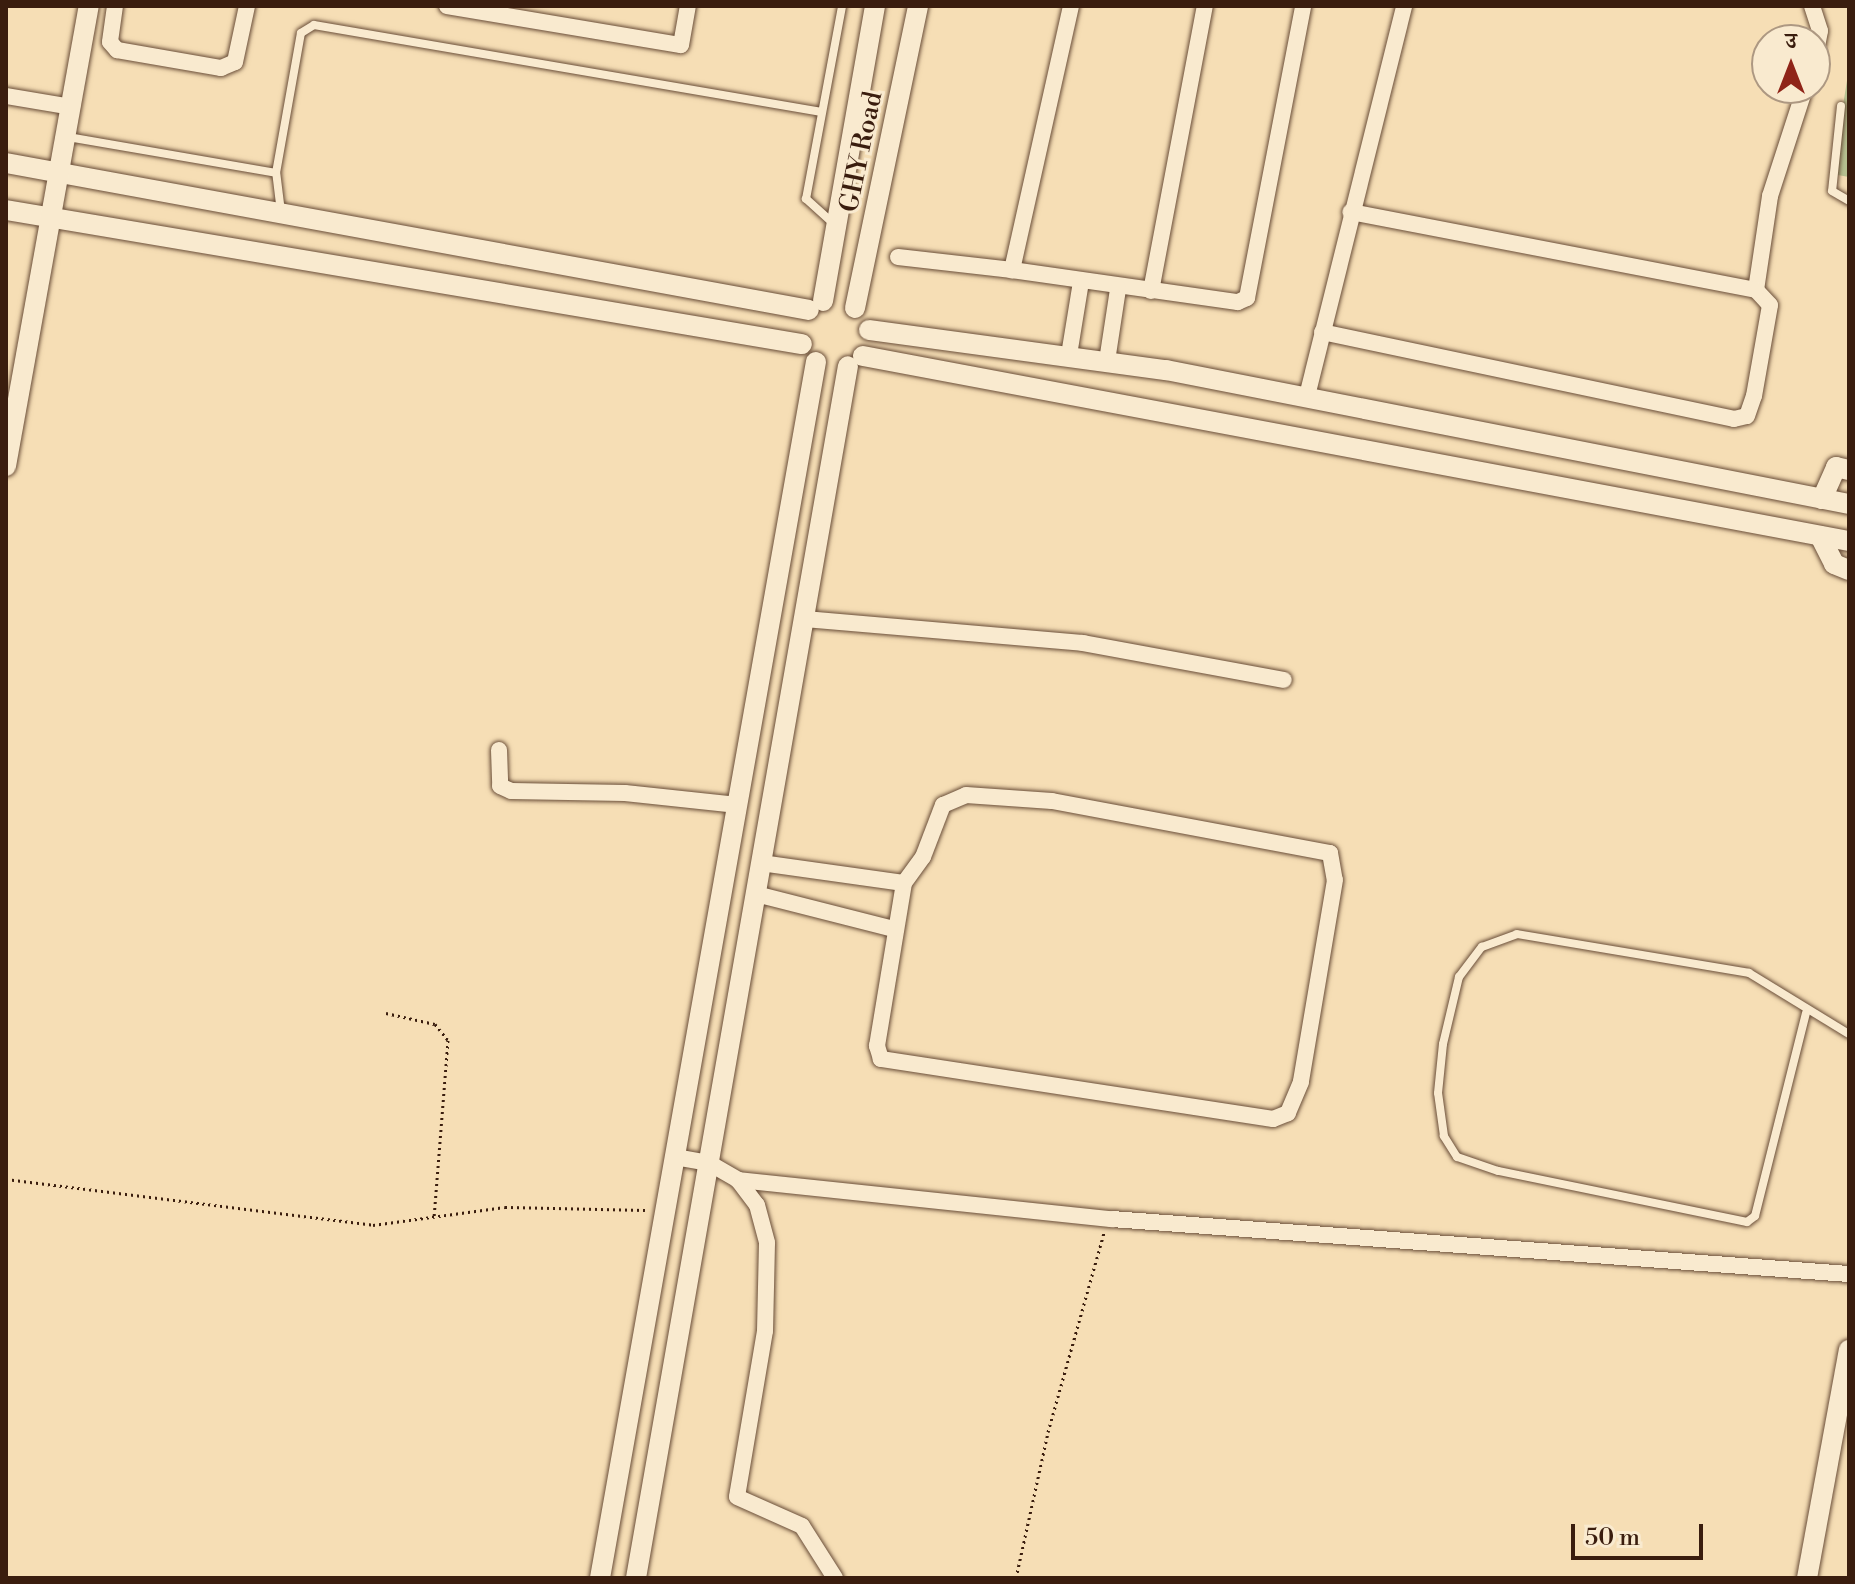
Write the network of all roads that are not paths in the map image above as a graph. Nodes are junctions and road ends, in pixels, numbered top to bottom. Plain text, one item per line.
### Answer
1 (89, 6) edge
2 (115, 6) edge
3 (247, 6) edge
4 (447, 6) edge
5 (688, 6) edge
6 (842, 6) edge
7 (875, 6) edge
8 (918, 6) edge
9 (1071, 6) edge
10 (1205, 6) edge
11 (1303, 6) edge
12 (1404, 6) edge
13 (6, 96) edge
14 (1800, 104) edge
15 (1841, 106) dead end
16 (72, 107) junction
17 (822, 112) junction
18 (67, 137) junction
19 (6, 163) edge
20 (61, 173) junction
21 (276, 173) junction
22 (1849, 201) edge
23 (6, 210) edge
24 (281, 212) junction
25 (1350, 212) junction
26 (52, 217) junction
27 (835, 225) junction
28 (898, 257) dead end
29 (1012, 270) junction
30 (1081, 282) junction
31 (1118, 289) junction
32 (1756, 290) junction
33 (1151, 291) junction
34 (816, 306) junction
35 (855, 308) junction
36 (869, 330) junction
37 (1322, 332) junction
38 (802, 344) junction
39 (1069, 355) junction
40 (856, 361) junction
41 (1107, 361) junction
42 (816, 362) junction
43 (1307, 396) junction
44 (10, 429) edge
45 (6, 466) edge
46 (1648, 467) junction
47 (1849, 470) edge
48 (1822, 499) junction
49 (1641, 503) junction
50 (1849, 504) edge
51 (1820, 536) junction
52 (1849, 541) edge
53 (1849, 570) edge
54 (804, 619) junction
55 (1284, 680) dead end
56 (499, 750) dead end
57 (737, 805) junction
58 (761, 863) junction
59 (904, 883) junction
60 (756, 894) junction
61 (893, 929) junction
62 (1806, 1013) junction
63 (1849, 1034) edge
64 (675, 1157) junction
65 (709, 1163) junction
66 (738, 1180) junction
67 (1849, 1274) edge
68 (1849, 1350) edge
69 (600, 1578) edge
70 (636, 1578) edge
71 (835, 1578) edge
72 (1807, 1578) edge

1 - 16 street
2 - 3 street
4 - 5 street
6 - 17 lane
7 - 27 street, GHY Road
8 - 35 street, GHY Road
9 - 29 street
10 - 33 street
11 - 33 street
12 - 25 street
13 - 16 street
14 - 32 street
15 - 22 lane
16 - 18 street
17 - 21 lane
17 - 27 lane
18 - 20 street
18 - 21 lane
19 - 20 street
20 - 24 street
20 - 26 street
21 - 24 lane
23 - 26 street
24 - 34 street
25 - 32 street
25 - 37 street
26 - 38 street
26 - 44 street
27 - 34 street, GHY Road
28 - 29 street
29 - 30 street
30 - 31 street
30 - 39 street
31 - 33 street
31 - 41 street
32 - 37 street
34 - 35 street
34 - 38 street
35 - 36 street
36 - 39 street
36 - 40 street
37 - 43 street
38 - 42 street
39 - 41 street
40 - 42 street
40 - 49 street
40 - 54 street
41 - 43 street
42 - 57 street
43 - 46 street
44 - 45 street
46 - 48 street
46 - 49 street
47 - 48 street
48 - 50 street
49 - 51 street
51 - 52 street
51 - 53 street
54 - 55 street
54 - 58 street
56 - 57 street
57 - 64 street
58 - 59 street
58 - 60 street
59 - 61 street
59 - 61 street
60 - 61 street
60 - 65 street
62 - 62 lane
62 - 63 lane
64 - 65 street
64 - 69 street
65 - 66 street
65 - 70 street
66 - 67 street
66 - 71 street
68 - 72 street

